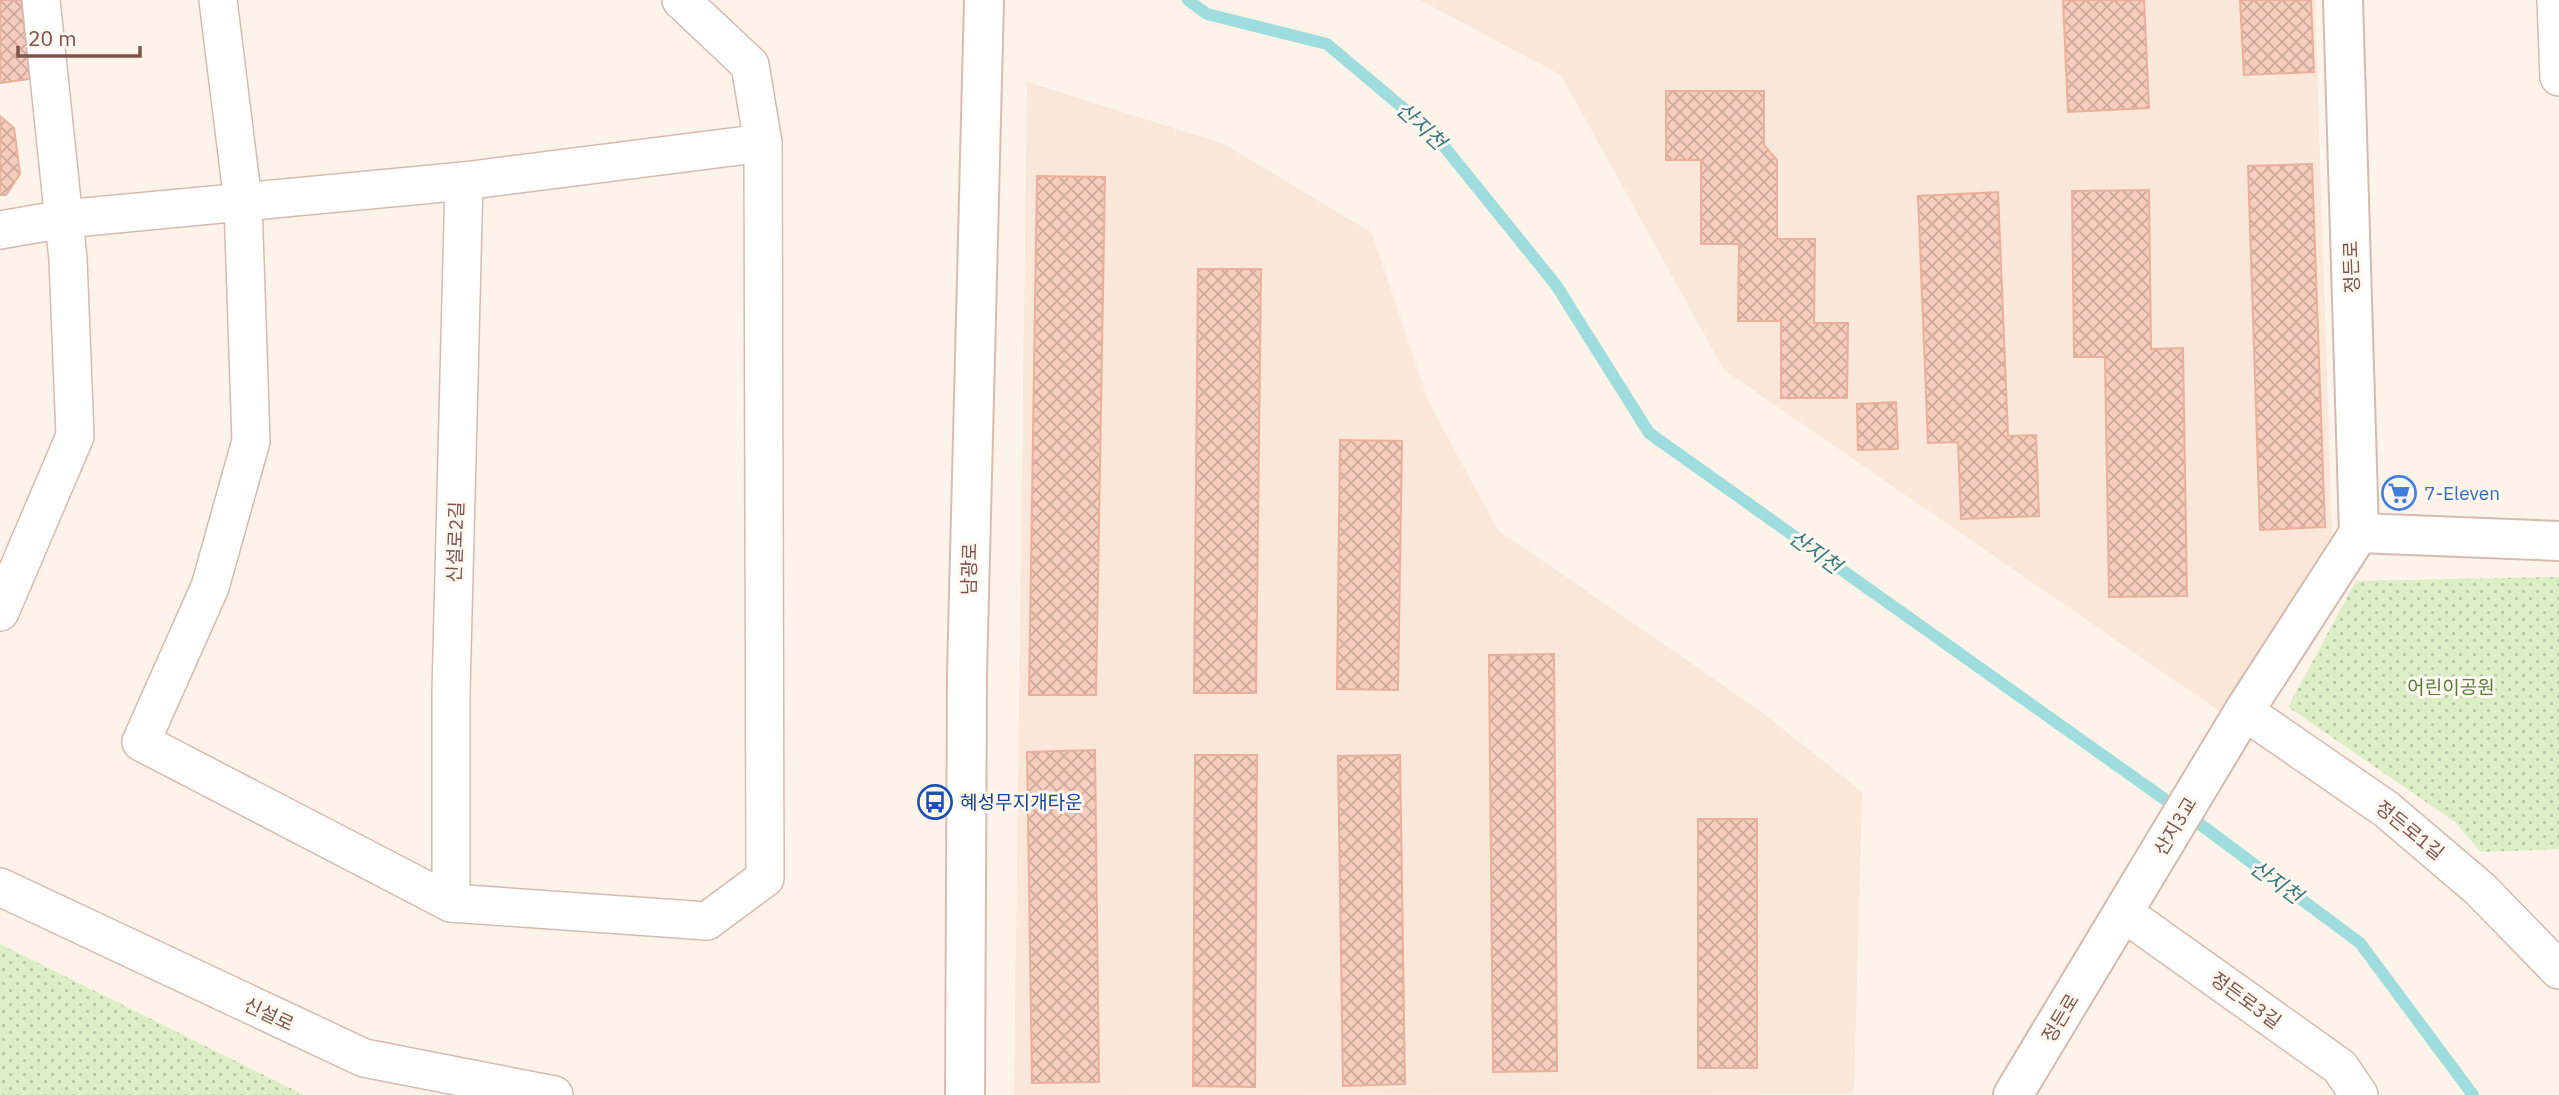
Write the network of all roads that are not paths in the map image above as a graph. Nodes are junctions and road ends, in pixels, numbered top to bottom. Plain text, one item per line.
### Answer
1 (41, 0) edge
2 (218, 0) edge
3 (681, 0) edge
4 (984, 0) edge
5 (2343, 0) edge
6 (2556, 0) edge
7 (2559, 77) edge
8 (763, 143) junction
9 (464, 181) junction
10 (243, 202) junction
11 (64, 219) junction
12 (0, 230) edge
13 (2359, 533) junction
14 (2559, 541) edge
15 (0, 612) edge
16 (2244, 711) junction
17 (0, 887) edge
18 (452, 903) junction
19 (2116, 926) junction
20 (2559, 970) edge
21 (2341, 1086) edge
22 (554, 1095) edge
23 (965, 1095) edge
24 (2013, 1095) edge

1 - 11 street
2 - 10 street
3 - 8 street
4 - 23 street, 남광로
5 - 13 street, 정든로
6 - 7 street
8 - 9 street
8 - 18 street
9 - 10 street
9 - 18 street, 신설로2길
10 - 11 street
10 - 18 street
11 - 12 street
11 - 15 street
13 - 14 street
13 - 16 street
16 - 19 street, 산지3교
16 - 20 street, 정든로1길
17 - 22 street, 신설로
19 - 21 street, 정든로3길
19 - 24 street, 정든로

